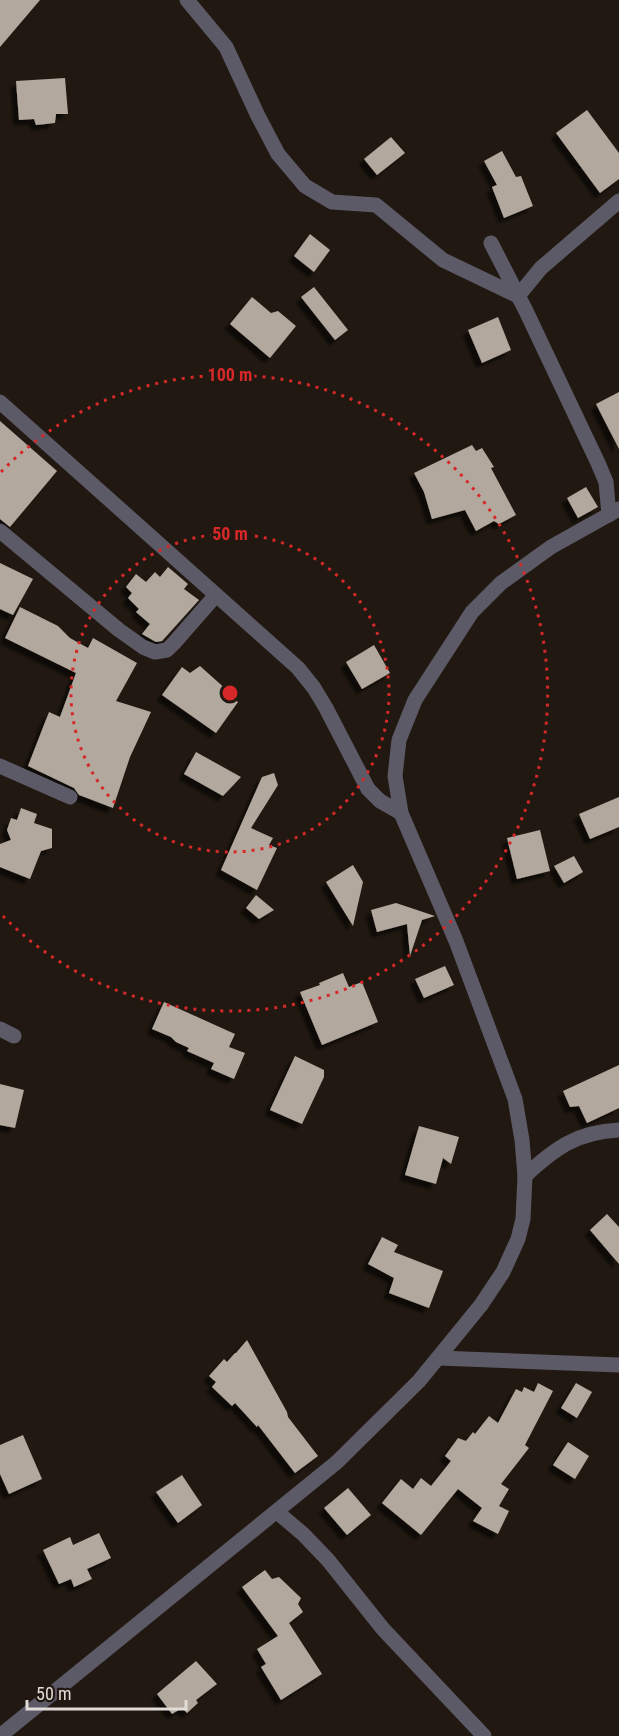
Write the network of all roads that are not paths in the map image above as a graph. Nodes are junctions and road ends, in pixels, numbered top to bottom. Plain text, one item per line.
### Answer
1 (187, 0) edge
2 (619, 201) edge
3 (491, 243) dead end
4 (518, 296) junction
5 (0, 402) edge
6 (614, 512) edge
7 (0, 531) edge
8 (216, 595) junction
9 (0, 766) edge
10 (70, 797) dead end
11 (402, 813) junction
12 (619, 1130) edge
13 (525, 1176) junction
14 (439, 1358) junction
15 (619, 1365) edge
16 (277, 1512) junction
17 (0, 1736) edge
18 (484, 1736) edge

1 - 4 street
2 - 4 street
3 - 4 street
4 - 6 street
5 - 8 street
6 - 11 street
7 - 8 street
8 - 11 street
9 - 10 street
11 - 13 street
12 - 13 street
13 - 14 street
14 - 15 street
14 - 16 street
16 - 17 street
16 - 18 street

